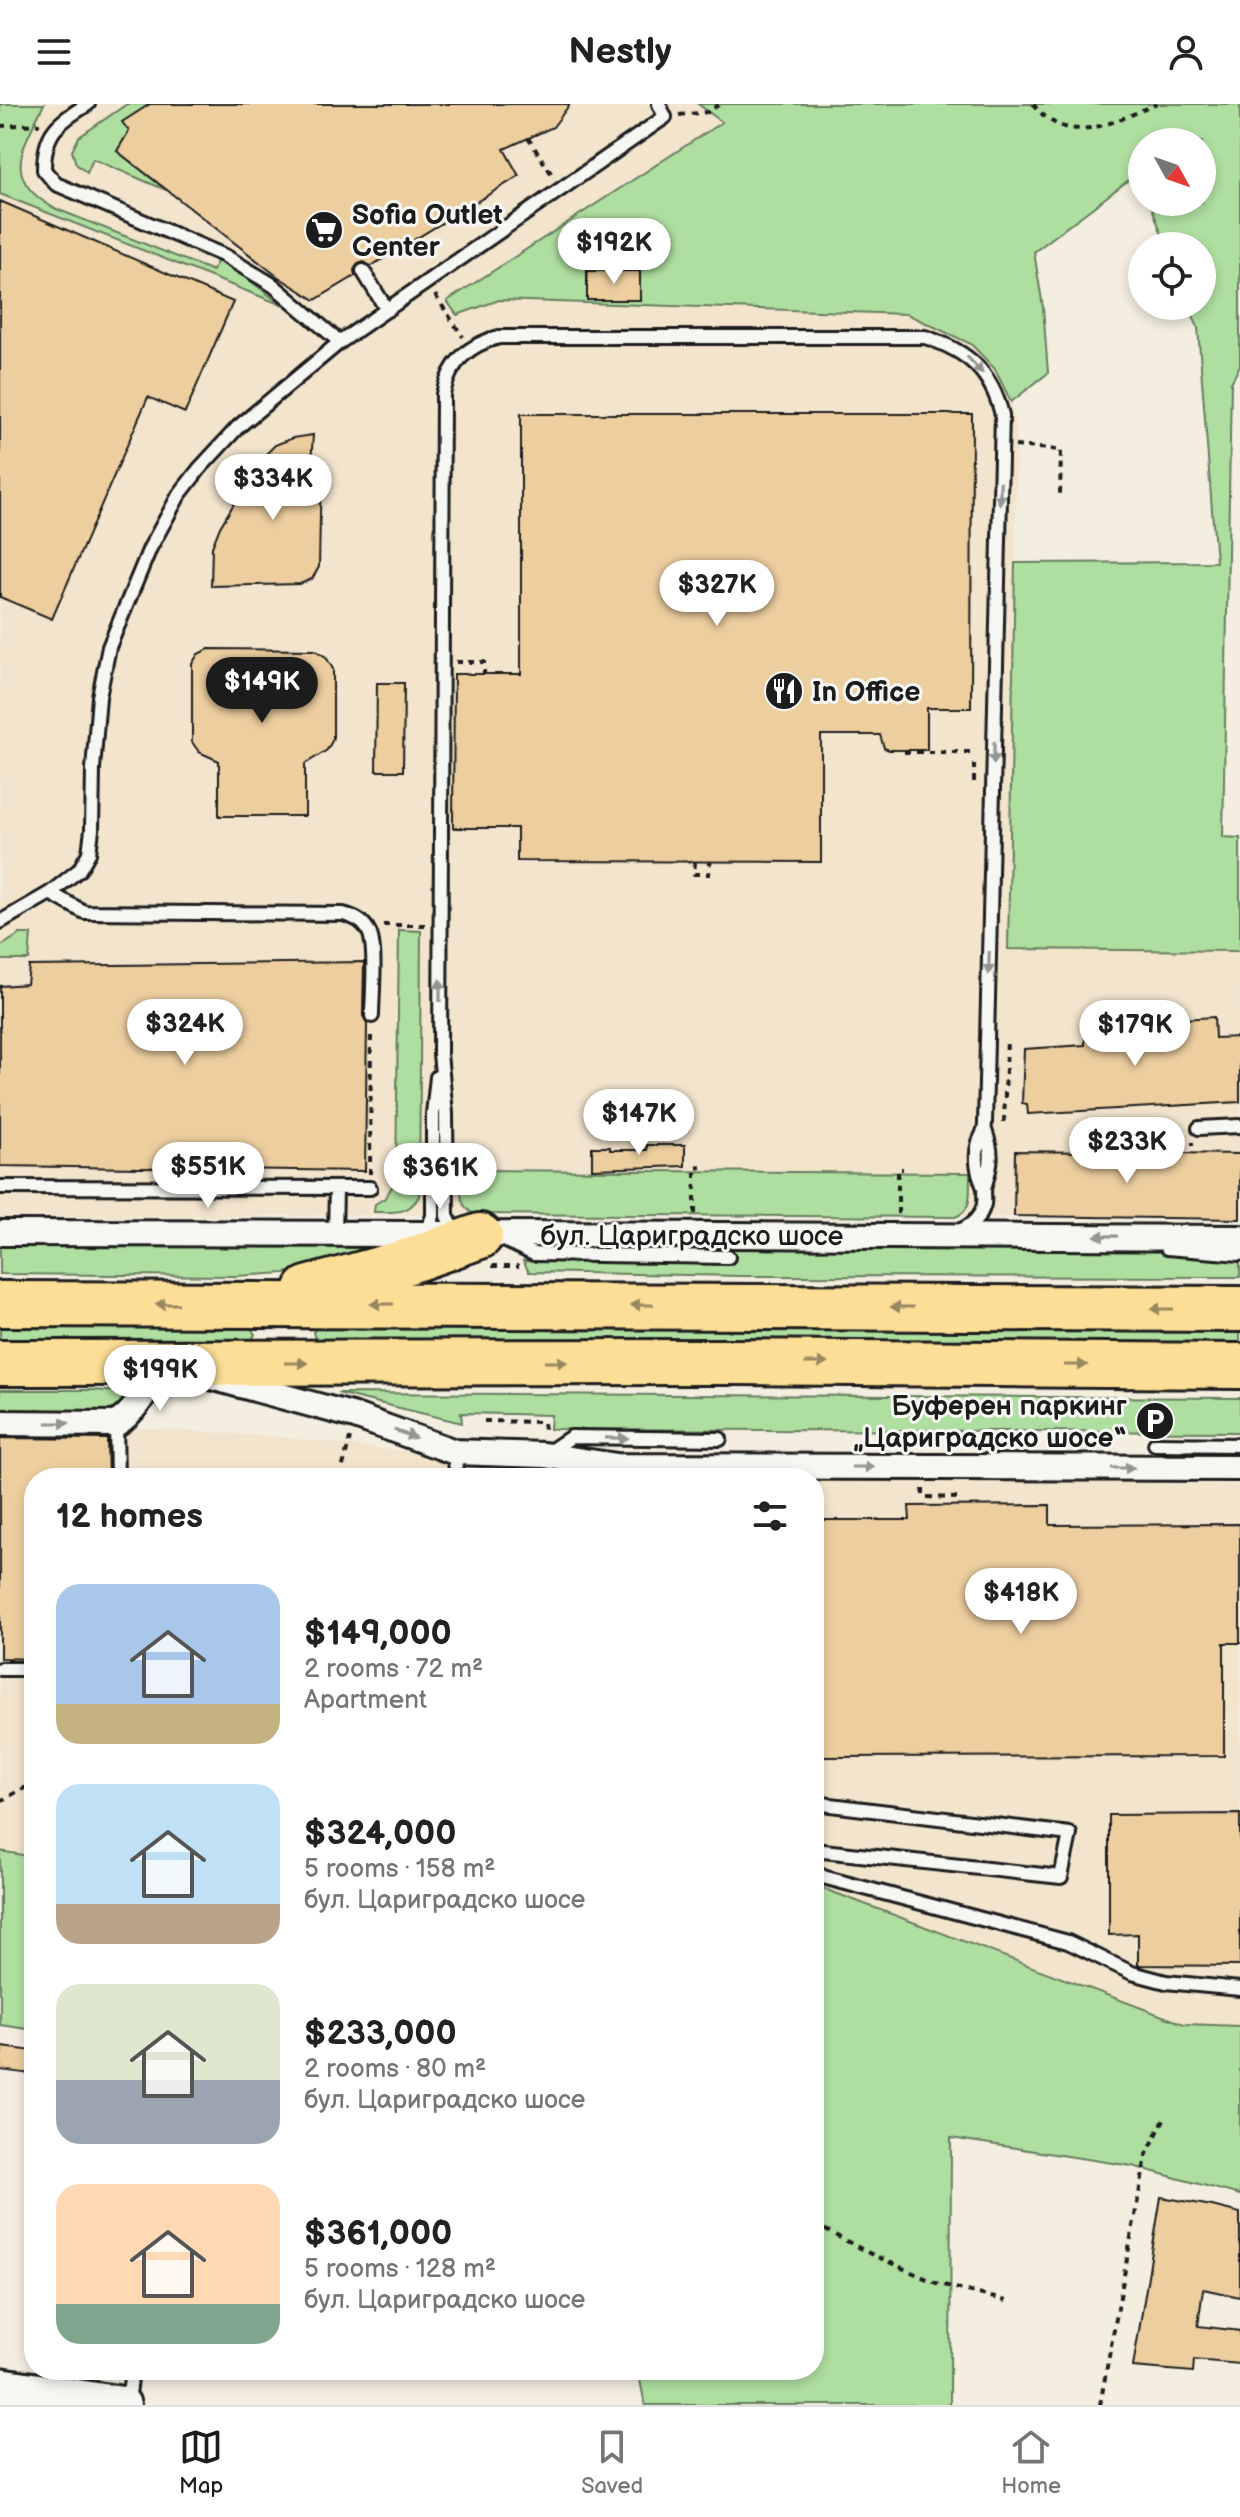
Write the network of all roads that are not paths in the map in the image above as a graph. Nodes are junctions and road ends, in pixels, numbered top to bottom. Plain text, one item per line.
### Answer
1 (67, 104) edge
2 (88, 104) edge
3 (659, 104) edge
4 (58, 122) junction
5 (363, 271) dead end
6 (387, 310) junction
7 (340, 342) junction
8 (50, 893) junction
9 (0, 922) edge
10 (372, 1016) road end
11 (440, 1054) junction
12 (1240, 1126) edge
13 (1199, 1128) dead end
14 (0, 1187) edge
15 (336, 1188) junction
16 (370, 1188) road end
17 (0, 1233) edge
18 (335, 1234) junction
19 (949, 1234) junction
20 (415, 1235) junction
21 (1240, 1238) edge
22 (481, 1243) junction
23 (1162, 1248) dead end
24 (1240, 1254) edge
25 (728, 1257) dead end
26 (0, 1304) edge
27 (245, 1304) junction
28 (1240, 1309) edge
29 (0, 1363) edge
30 (162, 1363) junction
31 (1240, 1366) edge
32 (0, 1423) edge
33 (116, 1424) junction
34 (720, 1439) dead end
35 (1155, 1444) dead end
36 (1240, 1445) edge
37 (455, 1452) junction
38 (544, 1455) junction
39 (117, 1468) edge
40 (456, 1468) edge
41 (599, 1468) edge
42 (1240, 1468) edge
43 (824, 1471) edge
44 (0, 1669) edge
45 (24, 1669) edge
46 (824, 1804) edge
47 (824, 1851) edge
48 (824, 1877) edge
49 (1240, 1989) edge
50 (130, 2380) edge
51 (0, 2386) edge
52 (45, 2398) edge
53 (125, 2405) edge

1 - 4 lane
2 - 4 lane
3 - 6 lane
4 - 7 lane
5 - 6 lane
6 - 7 lane
7 - 8 lane
8 - 9 lane
8 - 10 lane
11 -> 19 lane
11 - 20 lane
11 - 22 lane
12 - 13 lane
14 - 15 lane
15 - 16 lane
15 - 18 lane
17 - 18 street, бул. Цариградско шосе
18 - 20 street, бул. Цариградско шосе
21 -> 19 street, бул. Цариградско шосе
19 - 22 street, бул. Цариградско шосе
20 - 22 street, бул. Цариградско шосе
22 - 25 lane
22 - 27 highway
23 - 24 lane
27 -> 26 highway
28 -> 27 highway
29 - 30 highway
30 -> 31 highway
30 - 33 street
30 -> 37 street
32 -> 33 street
33 - 39 lane
38 -> 34 lane
35 - 36 lane
37 - 38 street
37 - 40 lane
38 - 41 street
43 -> 42 street
44 - 45 lane
46 - 47 lane
48 - 49 lane
50 - 53 lane
51 - 52 street
52 - 53 street

